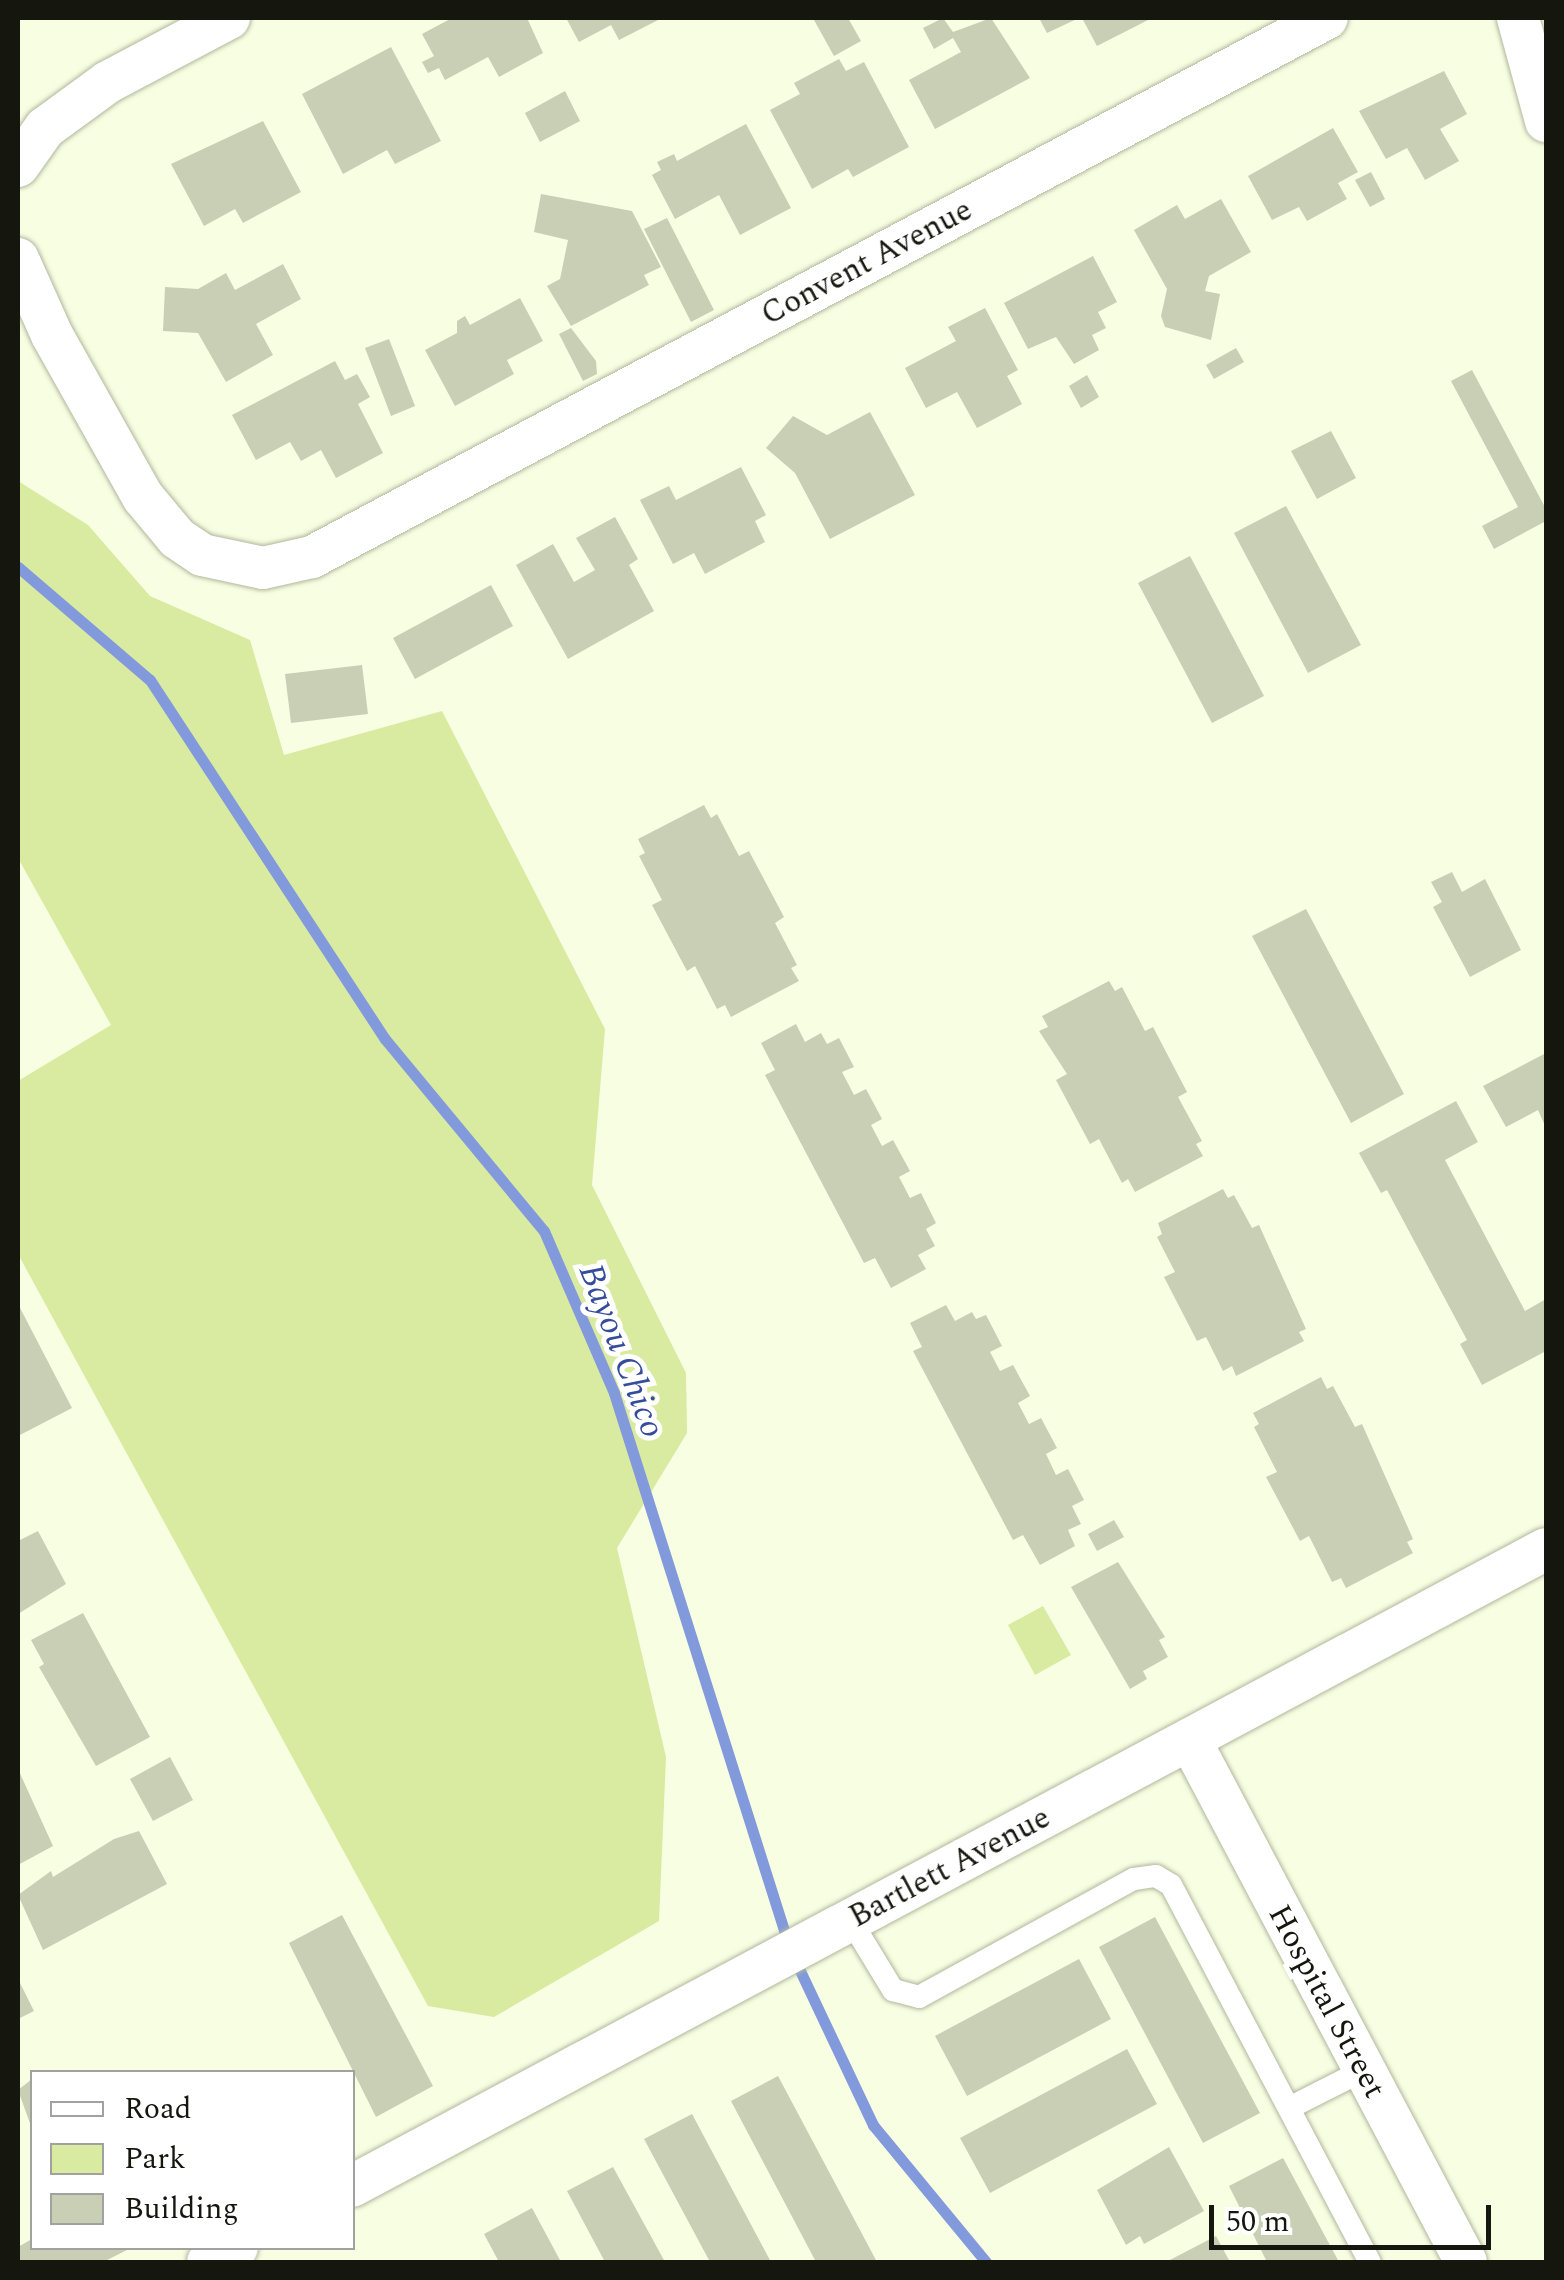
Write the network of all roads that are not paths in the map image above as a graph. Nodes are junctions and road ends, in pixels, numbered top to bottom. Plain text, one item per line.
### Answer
1 (1326, 18) edge
2 (1518, 18) edge
3 (210, 27) edge
4 (1546, 121) edge
5 (18, 166) edge
6 (18, 259) edge
7 (1546, 1550) edge
8 (1190, 1740) junction
9 (848, 1923) junction
10 (1362, 2070) junction
11 (1289, 2108) junction
12 (355, 2184) edge
13 (232, 2250) edge
14 (208, 2262) edge
15 (1370, 2262) edge
16 (1466, 2262) edge

1 - 6 street, Convent Avenue
2 - 4 street
3 - 5 street
7 - 8 street, Bartlett Avenue
8 - 9 street, Bartlett Avenue
8 - 10 street, Hospital Street
9 - 11 lane
9 - 12 street, Bartlett Avenue
10 - 11 lane
10 - 16 street, Hospital Street
11 - 15 lane
13 - 14 street

